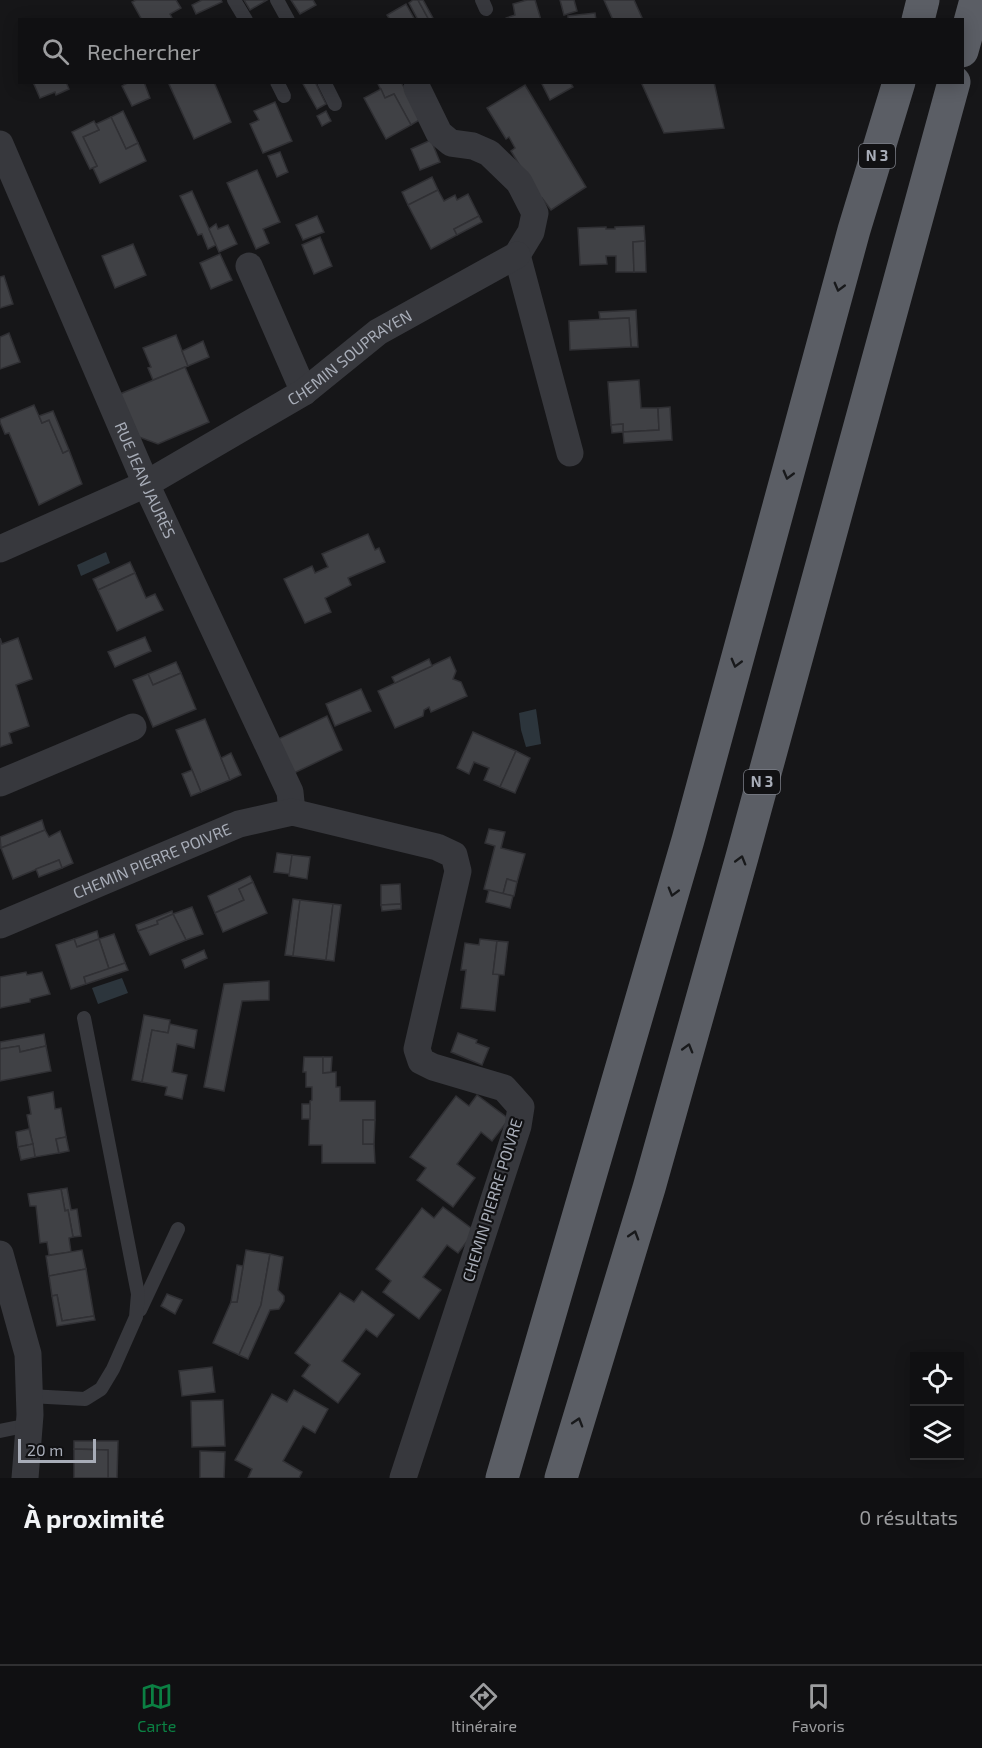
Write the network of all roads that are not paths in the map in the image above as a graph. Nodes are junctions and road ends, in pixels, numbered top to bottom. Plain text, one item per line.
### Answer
1 (234, 0) edge
2 (277, 0) edge
3 (910, 0) edge
4 (923, 0) edge
5 (976, 0) edge
6 (245, 18) edge
7 (287, 18) edge
8 (906, 18) edge
9 (918, 18) edge
10 (964, 47) edge
11 (279, 84) edge
12 (325, 84) edge
13 (890, 84) edge
14 (898, 84) edge
15 (953, 84) edge
16 (417, 88) dead end
17 (284, 96) dead end
18 (335, 104) dead end
19 (0, 144) edge
20 (854, 230) junction
21 (517, 255) junction
22 (249, 266) dead end
23 (304, 392) junction
24 (570, 453) dead end
25 (146, 484) junction
26 (0, 549) edge
27 (133, 727) dead end
28 (0, 783) edge
29 (292, 812) junction
30 (0, 925) edge
31 (84, 1018) dead end
32 (178, 1229) dead end
33 (0, 1254) edge
34 (136, 1317) junction
35 (29, 1396) junction
36 (29, 1425) junction
37 (0, 1431) edge
38 (25, 1478) edge
39 (403, 1478) edge
40 (502, 1478) edge
41 (561, 1478) edge

1 - 6 lane
2 - 7 lane
3 - 8 highway
4 - 9 highway
5 - 10 highway
11 - 17 lane
12 - 18 lane
13 - 20 highway, N 3
14 - 20 highway, N 3
41 -> 15 highway, N 3
16 - 21 street
19 - 25 street, RUE JEAN JAURÈS
20 -> 40 highway, N 3
21 - 23 street, CHEMIN SOUPRAYEN
21 - 24 street
22 - 23 street
23 - 25 street, CHEMIN SOUPRAYEN
25 - 26 street, CHEMIN SOUPRAYEN
25 - 29 street, RUE JEAN JAURÈS
27 - 28 street
29 - 30 street, CHEMIN PIERRE POIVRE
29 - 39 street, CHEMIN PIERRE POIVRE
31 - 34 lane
32 - 34 lane
33 - 35 street
34 - 35 lane
35 - 36 street
36 - 37 lane
36 - 38 street

